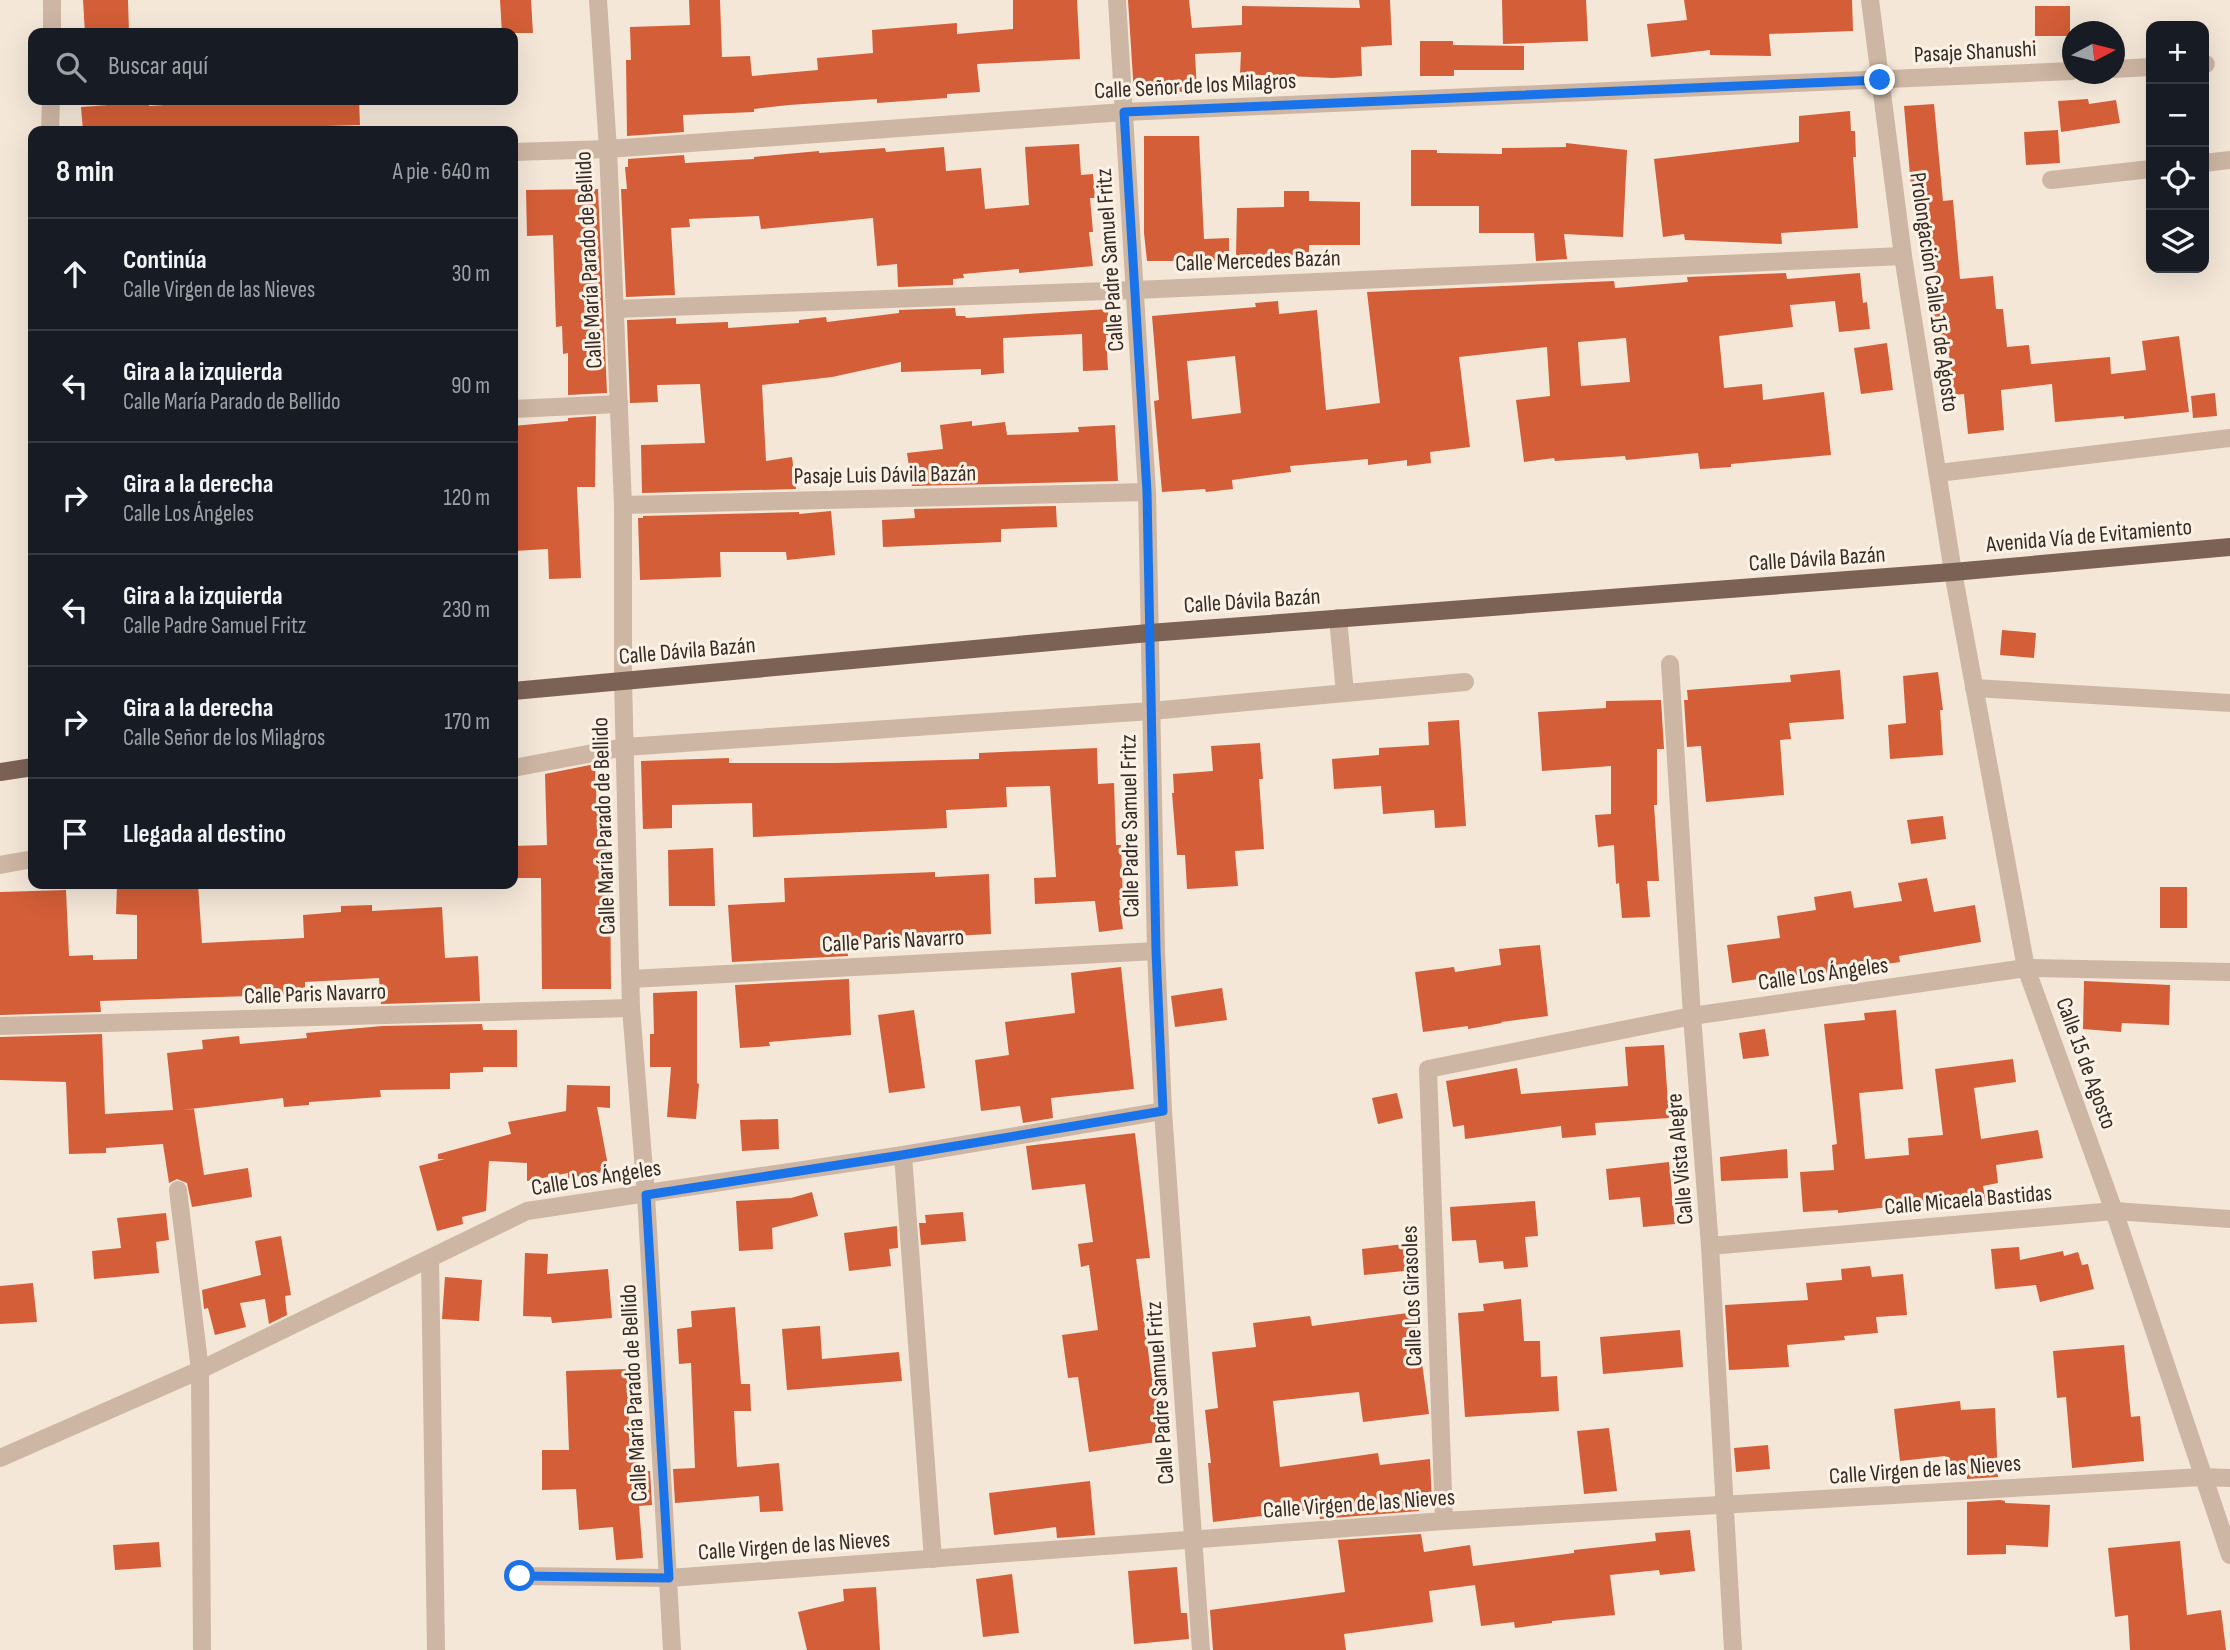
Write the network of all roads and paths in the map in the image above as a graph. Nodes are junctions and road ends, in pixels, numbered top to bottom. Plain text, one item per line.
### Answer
1 (52, 0) edge
2 (598, 0) edge
3 (1117, 0) edge
4 (1870, 0) edge
5 (1887, 0) edge
6 (1871, 20) junction
7 (52, 28) edge
8 (2146, 67) edge
9 (2125, 68) edge
10 (2062, 72) edge
11 (1880, 80) junction
12 (51, 105) edge
13 (1124, 112) junction
14 (50, 126) edge
15 (608, 149) junction
16 (518, 152) edge
17 (2230, 160) edge
18 (2209, 162) edge
19 (2146, 170) edge
20 (2051, 180) dead end
21 (1903, 256) junction
22 (1135, 290) junction
23 (615, 309) junction
24 (619, 404) junction
25 (518, 409) edge
26 (2230, 438) edge
27 (1938, 473) junction
28 (1147, 492) junction
29 (623, 505) junction
30 (2230, 547) edge
31 (1953, 572) junction
32 (1338, 618) junction
33 (1149, 633) junction
34 (1670, 664) dead end
35 (623, 680) junction
36 (1465, 682) dead end
37 (1974, 688) junction
38 (518, 690) edge
39 (1345, 693) junction
40 (2230, 703) edge
41 (1151, 711) junction
42 (625, 747) junction
43 (518, 767) edge
44 (28, 768) edge
45 (0, 772) edge
46 (28, 860) edge
47 (0, 865) edge
48 (1156, 951) junction
49 (2026, 968) junction
50 (2230, 972) edge
51 (631, 979) junction
52 (631, 1008) junction
53 (1692, 1016) junction
54 (0, 1026) edge
55 (1428, 1069) joint
56 (1163, 1111) junction
57 (902, 1155) junction
58 (178, 1190) dead end
59 (646, 1195) junction
60 (2114, 1210) junction
61 (2230, 1219) edge
62 (1710, 1246) junction
63 (430, 1259) junction
64 (200, 1370) junction
65 (0, 1458) edge
66 (2202, 1477) junction
67 (2230, 1478) edge
68 (1725, 1506) junction
69 (1444, 1521) junction
70 (1195, 1540) junction
71 (2230, 1555) edge
72 (933, 1559) junction
73 (520, 1576) dead end
74 (669, 1578) junction
75 (202, 1650) edge
76 (436, 1650) edge
77 (671, 1650) edge
78 (1201, 1650) edge
79 (1733, 1650) edge

1 - 7 street
2 - 15 street, Calle María Parado de Bellido
3 - 13 street, Calle Padre Samuel Fritz
4 - 6 street, Prolongación Calle 15 de Agosto
5 - 6 street
6 - 11 street, Prolongación Calle 15 de Agosto
8 - 9 street
10 - 11 street, Pasaje Shanushi
11 - 13 street, Calle Señor de los Milagros
11 - 21 street, Prolongación Calle 15 de Agosto
12 - 14 street
13 - 15 street, Calle Señor de los Milagros
13 - 22 street, Calle Padre Samuel Fritz
15 - 16 street, Calle Señor de los Milagros
15 - 23 street, Calle María Parado de Bellido
17 - 18 street
19 - 20 street
21 - 22 street, Calle Mercedes Bazán
21 - 27 street, Prolongación Calle 15 de Agosto
22 - 23 street, Calle Mercedes Bazán
22 - 28 street, Calle Padre Samuel Fritz
23 - 24 street, Calle María Parado de Bellido
24 - 25 street
24 - 29 street, Calle María Parado de Bellido
26 - 27 street
27 - 31 street, Prolongación Calle 15 de Agosto
28 - 29 street, Pasaje Luis Dávila Bazán
28 - 33 street, Calle Padre Samuel Fritz
29 - 35 street, Calle María Parado de Bellido
30 - 31 main road, Avenida Vía de Evitamiento
31 - 32 main road, Calle Dávila Bazán
31 - 37 street, Calle 15 de Agosto
32 - 33 main road, Calle Dávila Bazán
32 - 39 street
33 - 35 main road, Calle Dávila Bazán
33 - 41 street, Calle Padre Samuel Fritz
34 - 53 street, Calle Vista Alegre
35 - 38 main road, Calle Dávila Bazán
35 - 42 street, Calle María Parado de Bellido
36 - 39 street
37 - 40 street
37 - 49 street, Calle 15 de Agosto
39 - 41 street
41 - 42 street
41 - 48 street, Calle Padre Samuel Fritz
42 - 43 street
42 - 51 street, Calle María Parado de Bellido
44 - 45 main road
46 - 47 street
48 - 51 street, Calle Paris Navarro
48 - 56 street, Calle Padre Samuel Fritz
49 - 50 street, Calle Los Ángeles
49 - 53 street, Calle Los Ángeles
49 - 60 street, Calle 15 de Agosto
51 - 52 street, Calle María Parado de Bellido
52 - 54 street, Calle Paris Navarro
52 - 59 street, Calle María Parado de Bellido
53 - 55 street, Calle Los Ángeles
53 - 62 street, Calle Vista Alegre
55 - 69 street, Calle Los Girasoles
56 - 57 street, Calle Los Ángeles
56 - 70 street, Calle Padre Samuel Fritz
57 - 59 street, Calle Los Ángeles
57 - 72 street
58 - 64 street
59 - 63 street, Calle Los Ángeles
59 - 74 street, Calle María Parado de Bellido
60 - 61 street, Calle Micaela Bastidas
60 - 62 street, Calle Micaela Bastidas
60 - 66 street, Calle 15 de Agosto
62 - 68 street, Calle Vista Alegre
63 - 64 street, Calle Los Ángeles
63 - 76 street
64 - 65 street, Calle Los Ángeles
64 - 75 street
66 - 67 street, Calle Virgen de las Nieves
66 - 68 street, Calle Virgen de las Nieves
66 - 71 street, Calle 15 de Agosto
68 - 69 street, Calle Virgen de las Nieves
68 - 79 street, Calle Vista Alegre
69 - 70 street, Calle Virgen de las Nieves
70 - 72 street, Calle Virgen de las Nieves
70 - 78 street, Calle Padre Samuel Fritz
72 - 74 street, Calle Virgen de las Nieves
73 - 74 street, Calle Virgen de las Nieves
74 - 77 street, Calle María Parado de Bellido

